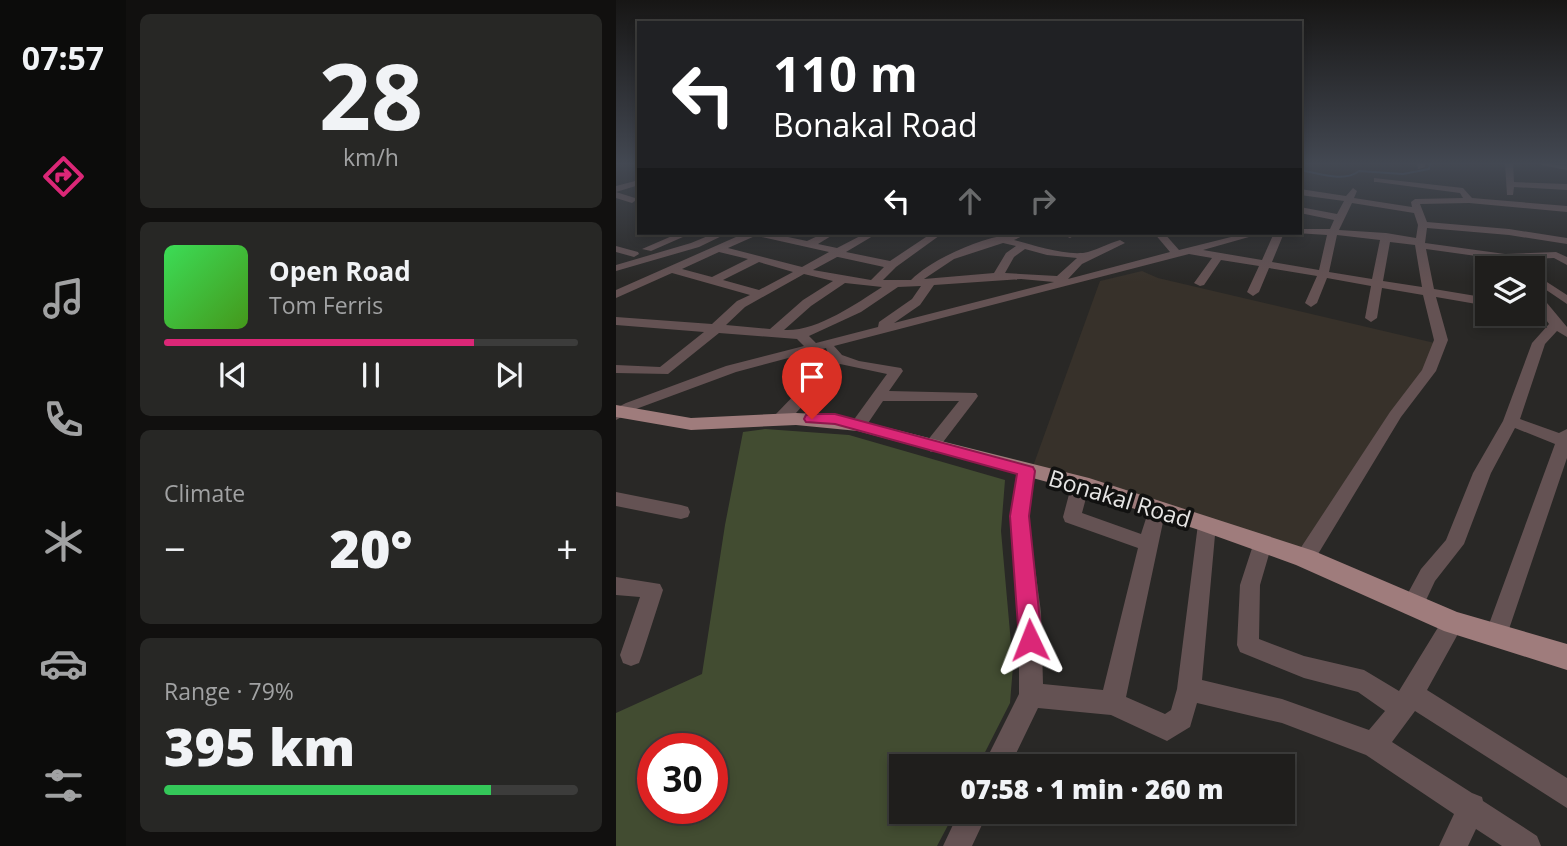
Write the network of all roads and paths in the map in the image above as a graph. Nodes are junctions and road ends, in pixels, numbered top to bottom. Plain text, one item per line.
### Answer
1 (1348, 202) edge
2 (1378, 202) edge
3 (1415, 202) edge
4 (1502, 202) edge
5 (1509, 203) joint
6 (1533, 206) junction
7 (1567, 209) edge
8 (1415, 210) junction
9 (1302, 211) edge
10 (1341, 218) junction
11 (1302, 224) edge
12 (1423, 225) junction
13 (1531, 226) junction
14 (1334, 230) junction
15 (1302, 232) edge
16 (682, 235) edge
17 (718, 235) edge
18 (750, 235) edge
19 (764, 235) edge
20 (789, 235) edge
21 (827, 235) edge
22 (870, 235) edge
23 (935, 235) edge
24 (1018, 235) edge
25 (1161, 235) edge
26 (1198, 235) edge
27 (1244, 235) edge
28 (1278, 235) edge
29 (1386, 236) junction
30 (1069, 237) edge
31 (782, 239) junction
32 (1004, 240) junction
33 (1567, 241) edge
34 (811, 243) junction
35 (1120, 243) dead end
36 (1421, 244) junction
37 (1023, 247) junction
38 (717, 248) junction
39 (616, 249) edge
40 (1195, 250) junction
41 (839, 253) junction
42 (634, 254) junction
43 (1177, 254) junction
44 (1499, 256) edge
45 (1530, 256) edge
46 (1086, 257) junction
47 (1218, 257) junction
48 (759, 258) junction
49 (1567, 262) edge
50 (892, 265) junction
51 (1266, 265) junction
52 (616, 266) edge
53 (670, 270) junction
54 (807, 270) junction
55 (1323, 275) junction
56 (997, 277) junction
57 (844, 279) junction
58 (1065, 280) junction
59 (713, 281) junction
60 (930, 282) junction
61 (874, 283) junction
62 (914, 283) junction
63 (1200, 283) dead end
64 (895, 284) junction
65 (1379, 284) junction
66 (1545, 284) edge
67 (1428, 290) junction
68 (1254, 292) dead end
69 (616, 294) edge
70 (761, 294) junction
71 (1475, 299) edge
72 (1567, 300) edge
73 (1311, 303) dead end
74 (1545, 307) edge
75 (1371, 318) dead end
76 (616, 321) edge
77 (1562, 328) edge
78 (714, 330) junction
79 (772, 334) junction
80 (869, 334) junction
81 (801, 335) junction
82 (813, 348) junction
83 (833, 351) junction
84 (616, 369) edge
85 (879, 396) junction
86 (618, 412) edge
87 (781, 419) junction
88 (1511, 421) junction
89 (858, 425) junction
90 (1566, 439) edge
91 (930, 446) junction
92 (1026, 471) junction
93 (1081, 483) junction
94 (616, 499) edge
95 (1157, 508) junction
96 (681, 512) dead end
97 (1207, 524) junction
98 (1149, 544) junction
99 (1262, 544) junction
100 (1305, 558) junction
101 (616, 586) edge
102 (1412, 606) junction
103 (1452, 624) junction
104 (1496, 635) junction
105 (631, 655) dead end
106 (1567, 657) edge
107 (1189, 689) junction
108 (1031, 695) junction
109 (1407, 701) junction
110 (1112, 703) junction
111 (1374, 745) junction
112 (1002, 754) edge
113 (1567, 794) edge
114 (1472, 807) junction
115 (968, 824) edge
116 (957, 846) edge
117 (1453, 846) edge
118 (1527, 846) edge

1 - 10 street
2 - 8 street
3 - 8 street
4 - 5 street
5 - 6 street
6 - 7 street
6 - 13 street
8 - 12 street
9 - 10 street
10 - 14 street
11 - 14 street
12 - 13 street
12 - 36 street
13 - 33 street
14 - 15 street
14 - 29 street
14 - 55 street
16 - 42 street
17 - 52 street
18 - 38 street
19 - 31 street
20 - 31 street
21 - 34 street
22 - 41 street
23 - 50 street
24 - 32 street
25 - 43 street
26 - 40 street
27 - 40 street
28 - 51 street
29 - 36 street
29 - 65 street
30 - 46 street
31 - 34 street
32 - 37 street
32 - 62 street
34 - 41 street
35 - 46 street
36 - 44 street
36 - 67 street
37 - 46 street
37 - 56 street
38 - 48 street
38 - 53 street
39 - 42 street
40 - 43 street
40 - 47 street
41 - 50 street
41 - 54 street
42 - 52 street
43 - 58 street
45 - 49 street
46 - 58 street
47 - 51 street
47 - 63 street
48 - 54 street
48 - 59 street
50 - 61 street
51 - 55 street
51 - 68 street
53 - 59 street
53 - 69 street
54 - 57 street
54 - 70 street
55 - 65 street
55 - 73 street
56 - 58 street
56 - 60 street
57 - 61 street
57 - 79 street
58 - 80 street
59 - 70 street
60 - 62 street
60 - 80 street
61 - 64 street
62 - 64 street
64 - 81 street
65 - 67 street
65 - 75 street
66 - 72 street
67 - 71 street
67 - 100 street
70 - 78 street
74 - 77 street
76 - 78 street
77 - 88 street
78 - 79 street
78 - 84 street
79 - 81 street
80 - 83 street
81 - 82 street
82 - 83 street
82 - 86 street
83 - 85 street
83 - 87 street
85 - 89 street
85 - 91 street
86 - 87 main road, Bonakal Road
87 - 89 main road, Bonakal Road
88 - 90 street
88 - 102 street
89 - 91 main road, Bonakal Road
90 - 104 street
91 - 92 main road, Bonakal Road
92 - 93 main road, Bonakal Road
92 - 108 street
93 - 95 main road, Bonakal Road
93 - 98 street
94 - 96 street
95 - 97 main road, Bonakal Road
95 - 98 street
97 - 99 main road, Bonakal Road
97 - 107 street
98 - 110 street
99 - 100 main road, Bonakal Road
99 - 109 street
100 - 102 main road, Bonakal Road
101 - 105 street
102 - 103 main road, Bonakal Road
103 - 104 main road, Bonakal Road
103 - 109 street
104 - 106 main road, Bonakal Road
107 - 110 street
107 - 111 street
108 - 110 street
108 - 112 street
109 - 111 street
109 - 113 street
111 - 114 street
114 - 117 street
114 - 118 street
115 - 116 street

